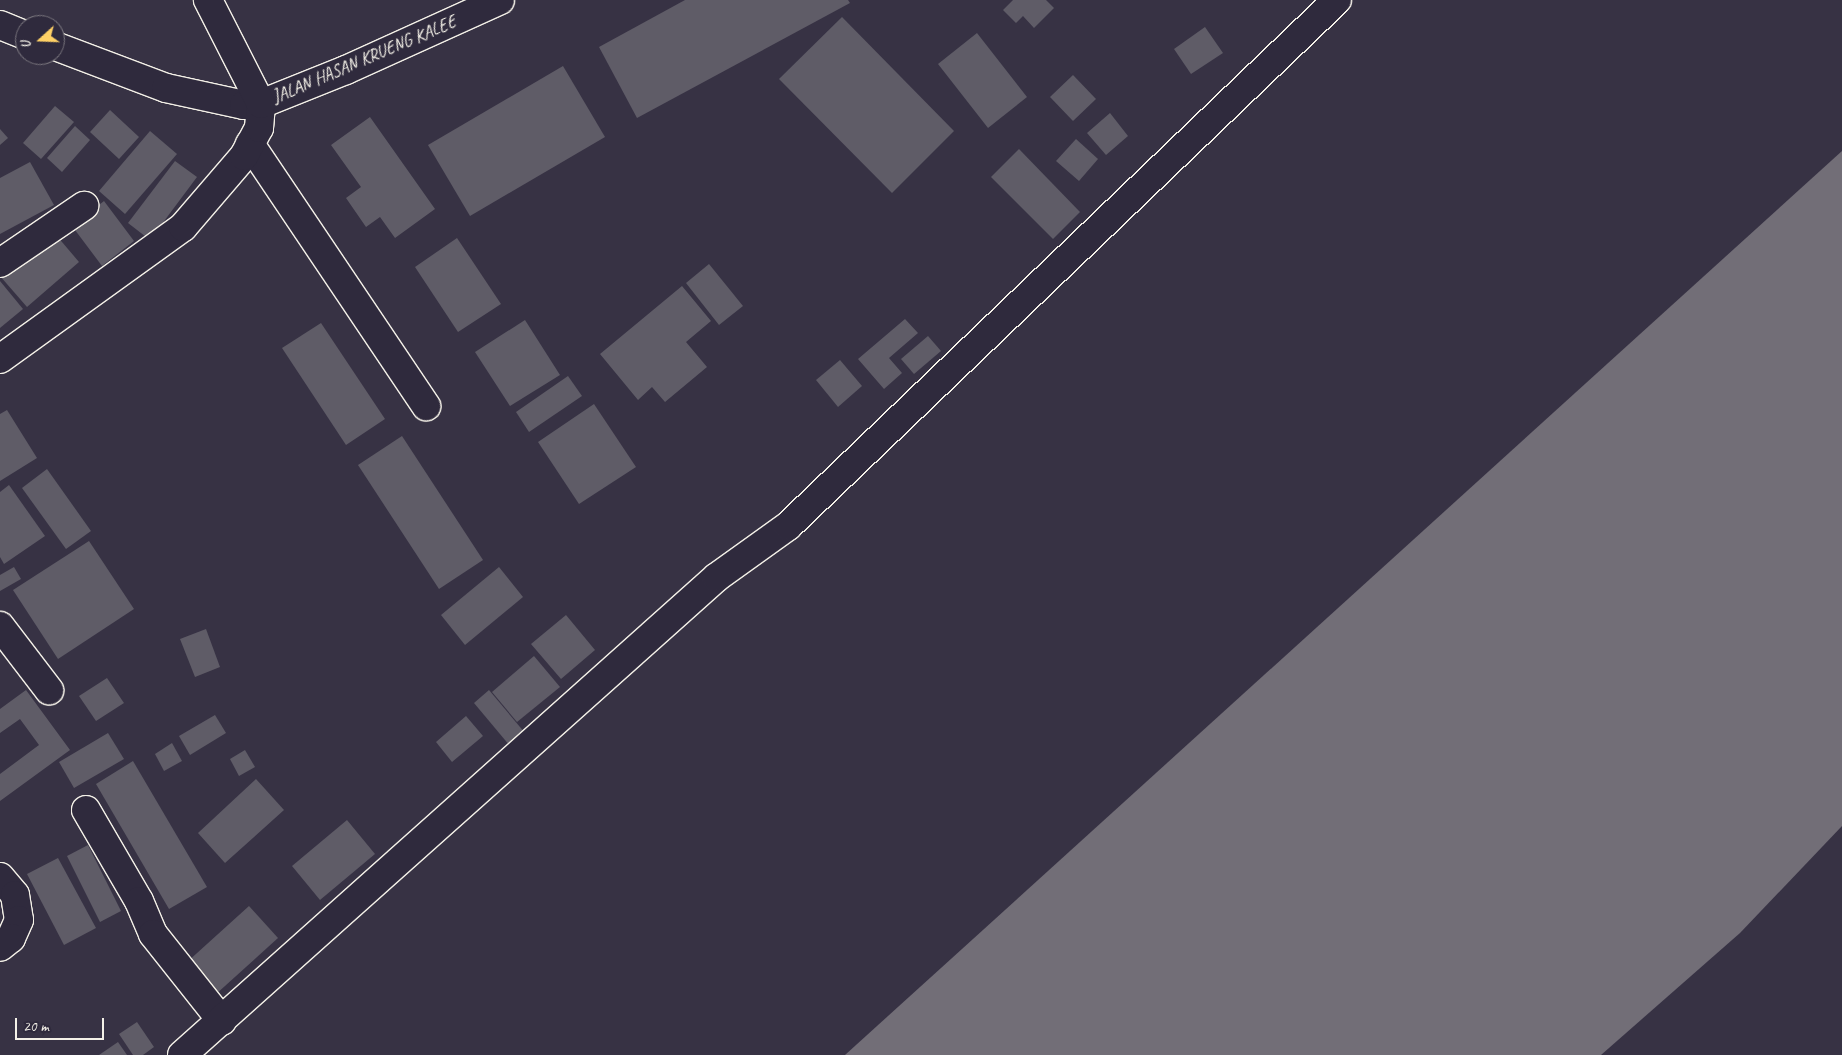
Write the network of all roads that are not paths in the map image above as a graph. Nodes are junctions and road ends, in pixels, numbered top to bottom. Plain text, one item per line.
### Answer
1 (208, 0) edge
2 (500, 0) edge
3 (1337, 0) edge
4 (0, 25) edge
5 (15, 31) edge
6 (65, 50) edge
7 (261, 104) junction
8 (250, 144) junction
9 (84, 206) dead end
10 (0, 263) edge
11 (0, 359) edge
12 (426, 406) dead end
13 (0, 626) edge
14 (49, 690) dead end
15 (86, 810) dead end
16 (0, 877) edge
17 (0, 946) edge
18 (222, 1021) junction
19 (182, 1055) edge

1 - 7 street
2 - 7 street, JALAN HASAN KRUENG KALEE
3 - 18 street
4 - 5 street
6 - 7 street, JALAN HASAN KRUENG KALEE
7 - 8 street
8 - 11 street
8 - 12 street
9 - 10 street
13 - 14 street
15 - 18 street
16 - 17 street
18 - 19 street

